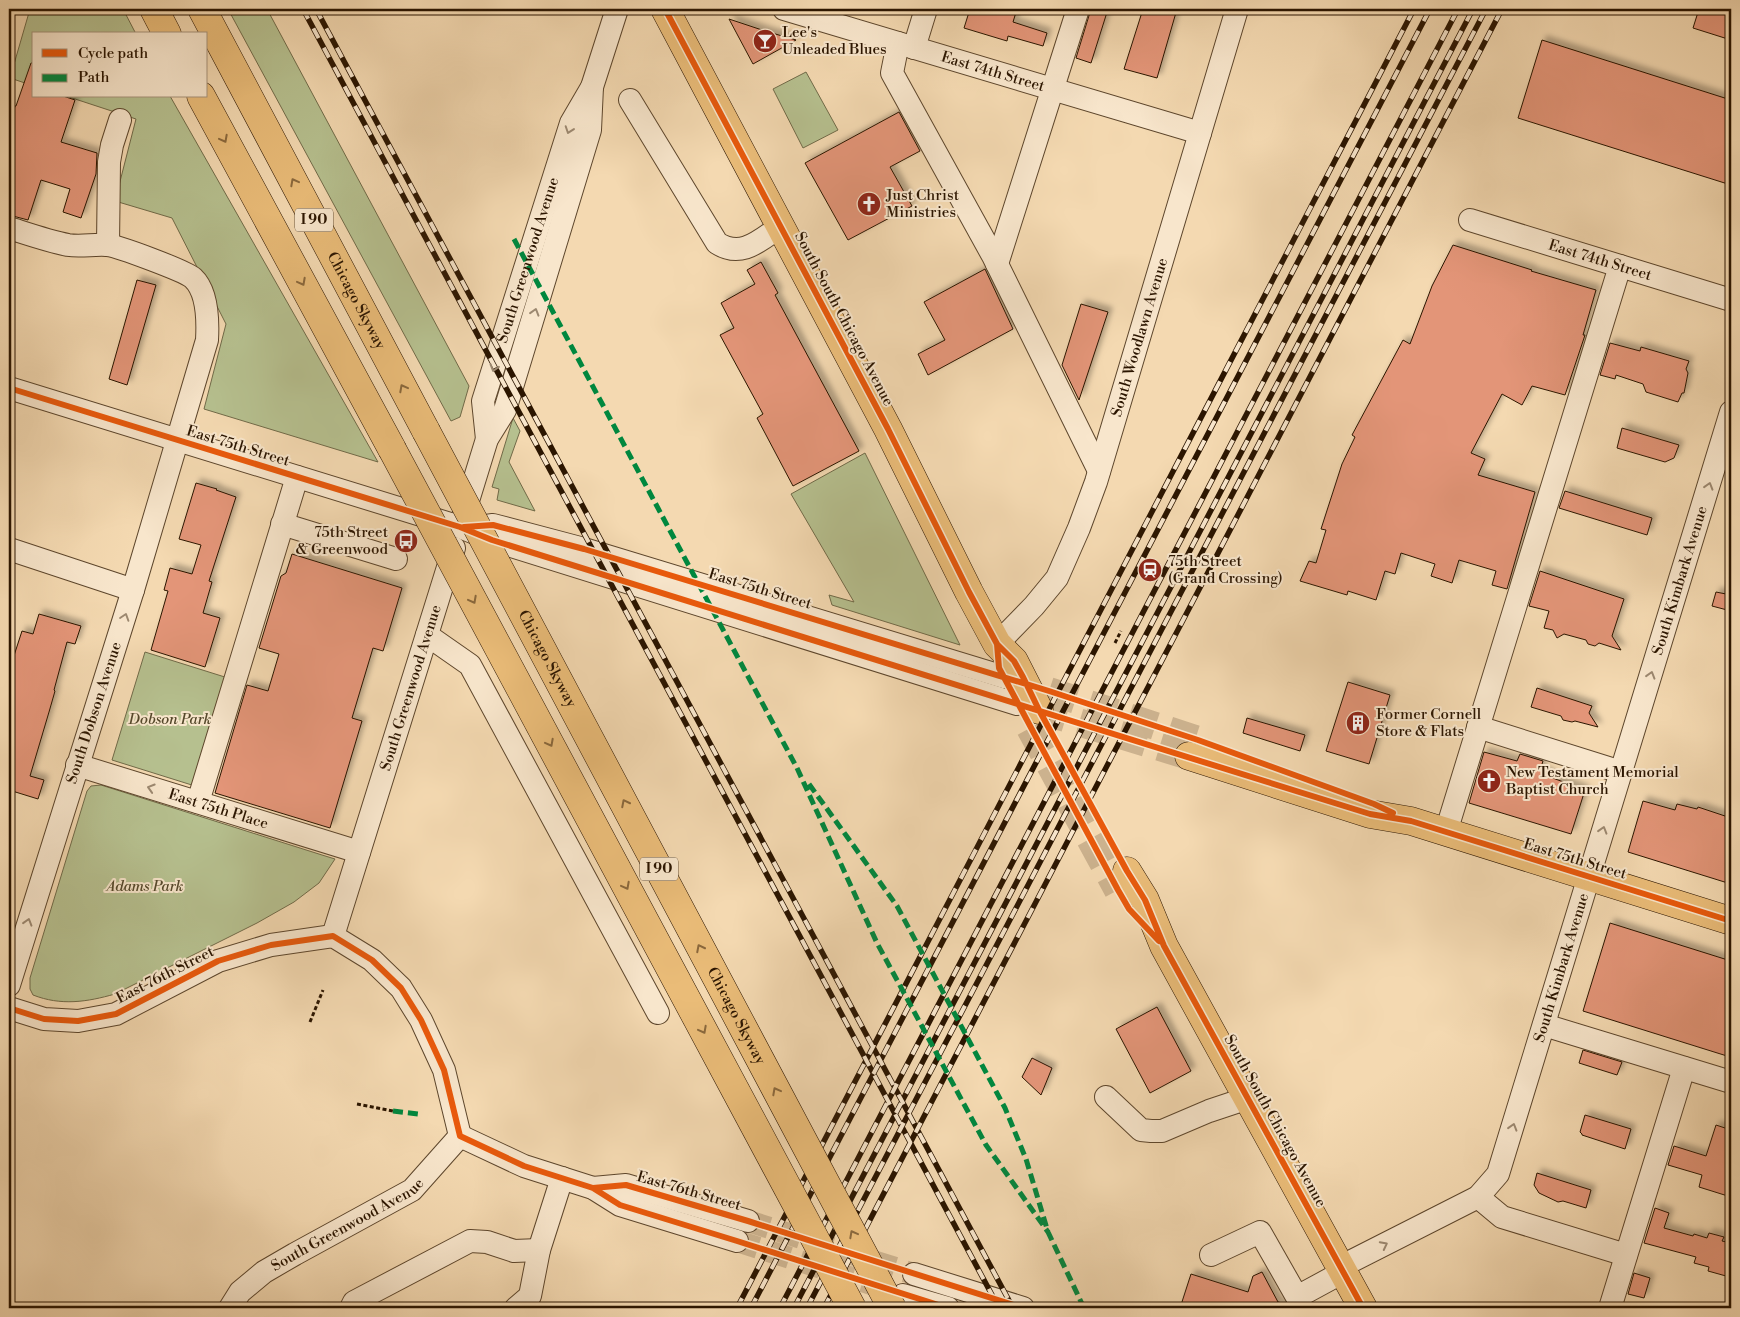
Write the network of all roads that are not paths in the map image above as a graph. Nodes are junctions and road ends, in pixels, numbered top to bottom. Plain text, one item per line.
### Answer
1 (154, 9) edge
2 (202, 9) edge
3 (617, 9) edge
4 (665, 9) edge
5 (784, 9) edge
6 (926, 9) edge
7 (1078, 9) edge
8 (1237, 9) edge
9 (166, 32) edge
10 (906, 45) junction
11 (1053, 89) junction
12 (202, 98) edge
13 (630, 100) dead end
14 (120, 120) dead end
15 (1200, 133) junction
16 (1470, 220) dead end
17 (780, 226) junction
18 (9, 228) edge
19 (108, 245) junction
20 (997, 264) junction
21 (1620, 266) junction
22 (1731, 300) edge
23 (9, 388) edge
24 (1731, 412) edge
25 (178, 440) junction
26 (1099, 471) junction
27 (297, 477) junction
28 (282, 524) junction
29 (460, 527) junction
30 (9, 550) edge
31 (396, 559) dead end
32 (133, 590) junction
33 (427, 635) junction
34 (997, 644) junction
35 (1028, 699) junction
36 (1478, 727) junction
37 (1194, 748) tunnel mouth
38 (77, 766) junction
39 (1622, 772) junction
40 (198, 802) junction
41 (1446, 832) junction
42 (359, 852) junction
43 (1589, 877) junction
44 (1122, 880) tunnel mouth
45 (1731, 921) edge
46 (333, 936) junction
47 (9, 985) edge
48 (9, 1008) edge
49 (658, 1013) dead end
50 (1544, 1025) junction
51 (1684, 1068) junction
52 (1731, 1082) edge
53 (1106, 1097) dead end
54 (1248, 1098) junction
55 (460, 1136) junction
56 (562, 1178) junction
57 (593, 1188) junction
58 (1478, 1197) junction
59 (748, 1221) tunnel mouth
60 (737, 1241) tunnel mouth
61 (539, 1250) junction
62 (1211, 1255) dead end
63 (1626, 1256) junction
64 (1342, 1270) junction
65 (914, 1274) tunnel mouth
66 (945, 1284) junction
67 (898, 1301) edge
68 (230, 1308) edge
69 (351, 1308) edge
70 (516, 1308) edge
71 (852, 1308) edge
72 (949, 1308) edge
73 (1022, 1308) edge
74 (1363, 1308) edge
75 (1610, 1308) edge

1 - 9 main road
67 -> 2 main road, Chicago Skyway / I 90, bridge
3 - 29 street, South Greenwood Avenue
4 - 17 main road, South South Chicago Avenue
5 - 10 street, East 74th Street
6 - 10 street
7 - 11 street
8 - 15 street, South Woodlawn Avenue
10 - 11 street, East 74th Street
10 - 20 street
11 - 15 street, East 74th Street
11 - 20 street
12 -> 71 main road, I 90, bridge
13 - 17 street
14 - 19 street
15 - 26 street, South Woodlawn Avenue
16 - 21 street, East 74th Street
17 - 34 main road, South South Chicago Avenue
18 - 19 street, South Dobson Avenue
19 - 25 street, South Dobson Avenue
20 - 26 street
21 - 22 street, East 74th Street
21 - 36 street
23 - 25 street, East 75th Street
39 -> 24 street, South Kimbark Avenue
25 - 27 street, East 75th Street
25 - 32 street, South Dobson Avenue
26 - 34 street, South Woodlawn Avenue
27 - 28 street
27 - 29 street, East 75th Street
28 - 31 street
28 - 40 street
29 - 33 street, South Greenwood Avenue
29 - 35 street, East 75th Street
29 - 35 street, East 75th Street
30 - 32 street
38 -> 32 street, South Dobson Avenue
33 - 42 street, South Greenwood Avenue
33 - 49 street
34 - 35 main road, South South Chicago Avenue
36 - 39 street
36 - 41 street
37 - 41 main road, East 75th Street
40 -> 38 street, East 75th Place
47 -> 38 street, South Dobson Avenue
43 -> 39 street, South Kimbark Avenue
40 - 42 street, East 75th Place
41 - 43 main road, East 75th Street
42 - 46 street, South Greenwood Avenue
43 - 45 main road, East 75th Street
43 - 50 street, South Kimbark Avenue
44 - 54 main road, South South Chicago Avenue
46 - 48 street, East 76th Street
46 - 55 street
50 - 51 street
58 -> 50 street, South Kimbark Avenue
51 - 52 street
51 - 63 street
53 - 54 street
54 - 64 main road, South South Chicago Avenue
55 - 56 street, East 76th Street
55 - 68 street, South Greenwood Avenue
56 - 57 street, East 76th Street
56 - 61 street
57 - 59 street, East 76th Street
57 - 60 street, East 76th Street
58 - 63 street
64 -> 58 street, South Kimbark Avenue
61 - 69 street
61 - 70 street
62 - 64 street, South Kimbark Avenue
63 - 75 street
64 - 74 main road, South South Chicago Avenue
65 - 66 street
66 - 72 street
66 - 73 street
67 - 72 street

